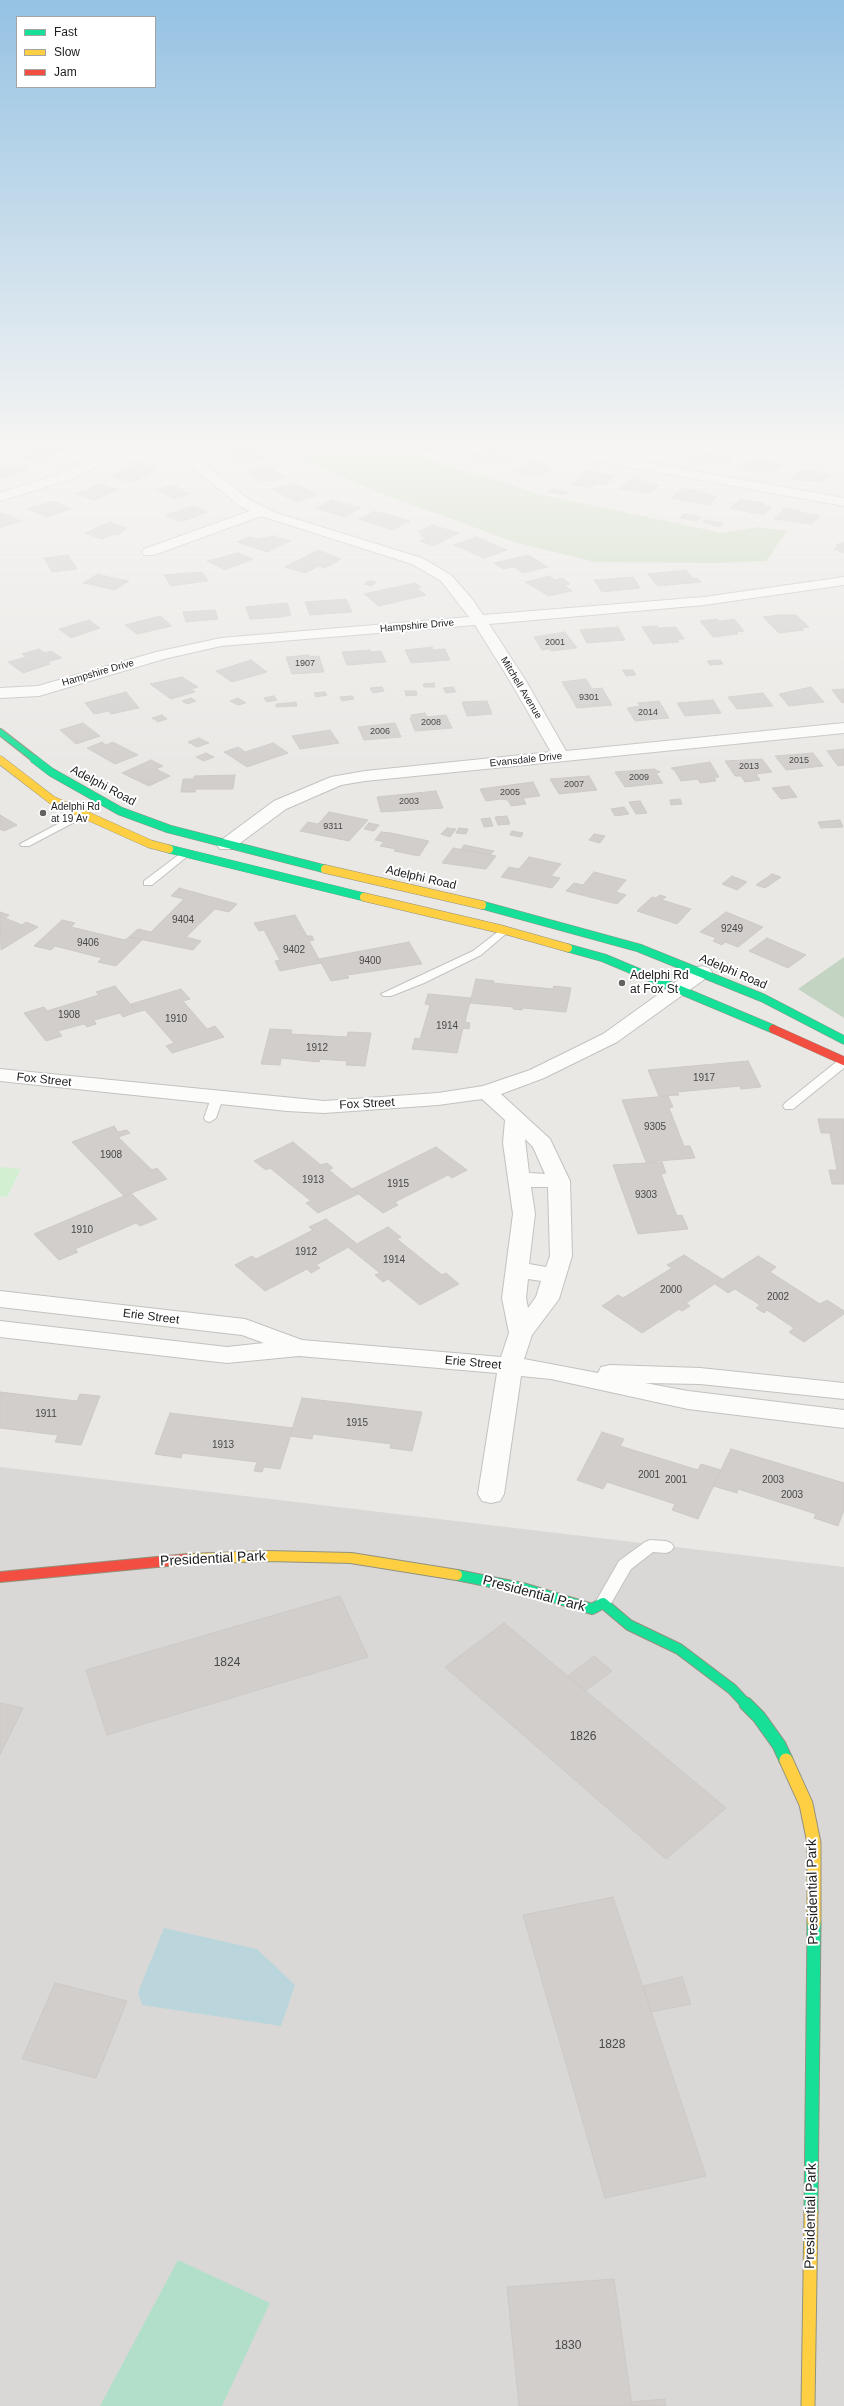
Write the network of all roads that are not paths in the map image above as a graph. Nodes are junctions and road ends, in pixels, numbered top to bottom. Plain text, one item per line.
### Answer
1 (415, 560) edge
2 (844, 581) edge
3 (478, 621) junction
4 (39, 691) junction
5 (0, 693) edge
6 (0, 707) edge
7 (844, 728) edge
8 (0, 732) edge
9 (561, 756) junction
10 (0, 760) edge
11 (82, 814) junction
12 (25, 844) dead end
13 (226, 845) junction
14 (185, 853) junction
15 (148, 883) dead end
16 (504, 930) junction
17 (702, 972) junction
18 (679, 989) junction
19 (387, 994) dead end
20 (844, 1040) edge
21 (844, 1062) edge
22 (0, 1075) edge
23 (487, 1092) junction
24 (218, 1098) junction
25 (789, 1106) dead end
26 (210, 1118) dead end
27 (515, 1120) junction
28 (520, 1180) junction
29 (559, 1181) junction
30 (519, 1270) junction
31 (554, 1276) junction
32 (0, 1299) edge
33 (222, 1325) junction
34 (0, 1329) edge
35 (521, 1333) junction
36 (298, 1348) junction
37 (213, 1353) junction
38 (510, 1366) junction
39 (551, 1371) junction
40 (778, 1384) junction
41 (844, 1391) edge
42 (773, 1411) junction
43 (844, 1419) edge
44 (491, 1494) dead end
45 (666, 1547) dead end
46 (0, 1577) edge
47 (603, 1603) junction
48 (808, 2406) edge

1 - 3 street, Mitchell Avenue
2 - 3 street, Hampshire Drive
3 - 4 street, Hampshire Drive
3 - 9 street, Mitchell Avenue
4 - 5 street
4 - 6 street, Hampshire Drive
7 - 9 street, Evansdale Drive
8 - 13 main road, Adelphi Road
9 - 13 street, Evansdale Drive
10 - 11 main road
11 - 12 lane
11 - 14 main road
13 - 17 main road, Adelphi Road
14 - 15 lane
14 - 16 main road
16 - 18 main road
16 - 19 lane
17 - 18 street, Fox Street
17 - 20 main road, Adelphi Road
18 - 21 main road
18 - 23 street, Fox Street
21 - 25 lane
22 - 24 street, Fox Street
23 - 24 street, Fox Street
23 - 27 street
24 - 26 lane
27 - 28 street
27 - 29 street
28 - 29 street
28 - 30 street
29 - 31 street
30 - 31 street
30 - 35 street
31 - 35 street
32 - 33 street, Erie Street
33 - 36 street, Erie Street
33 - 37 street
34 - 37 street, Erie Street
35 - 38 street
36 - 37 street, Erie Street
36 - 38 street, Erie Street
38 - 39 street, Erie Street
38 - 44 street
39 - 40 street, Erie Street
39 - 42 street, Erie Street
40 - 41 street, Erie Street
40 - 42 street
42 - 43 street, Erie Street
45 - 47 lane
46 - 47 main road, Presidential Park
47 - 48 main road, Presidential Park

